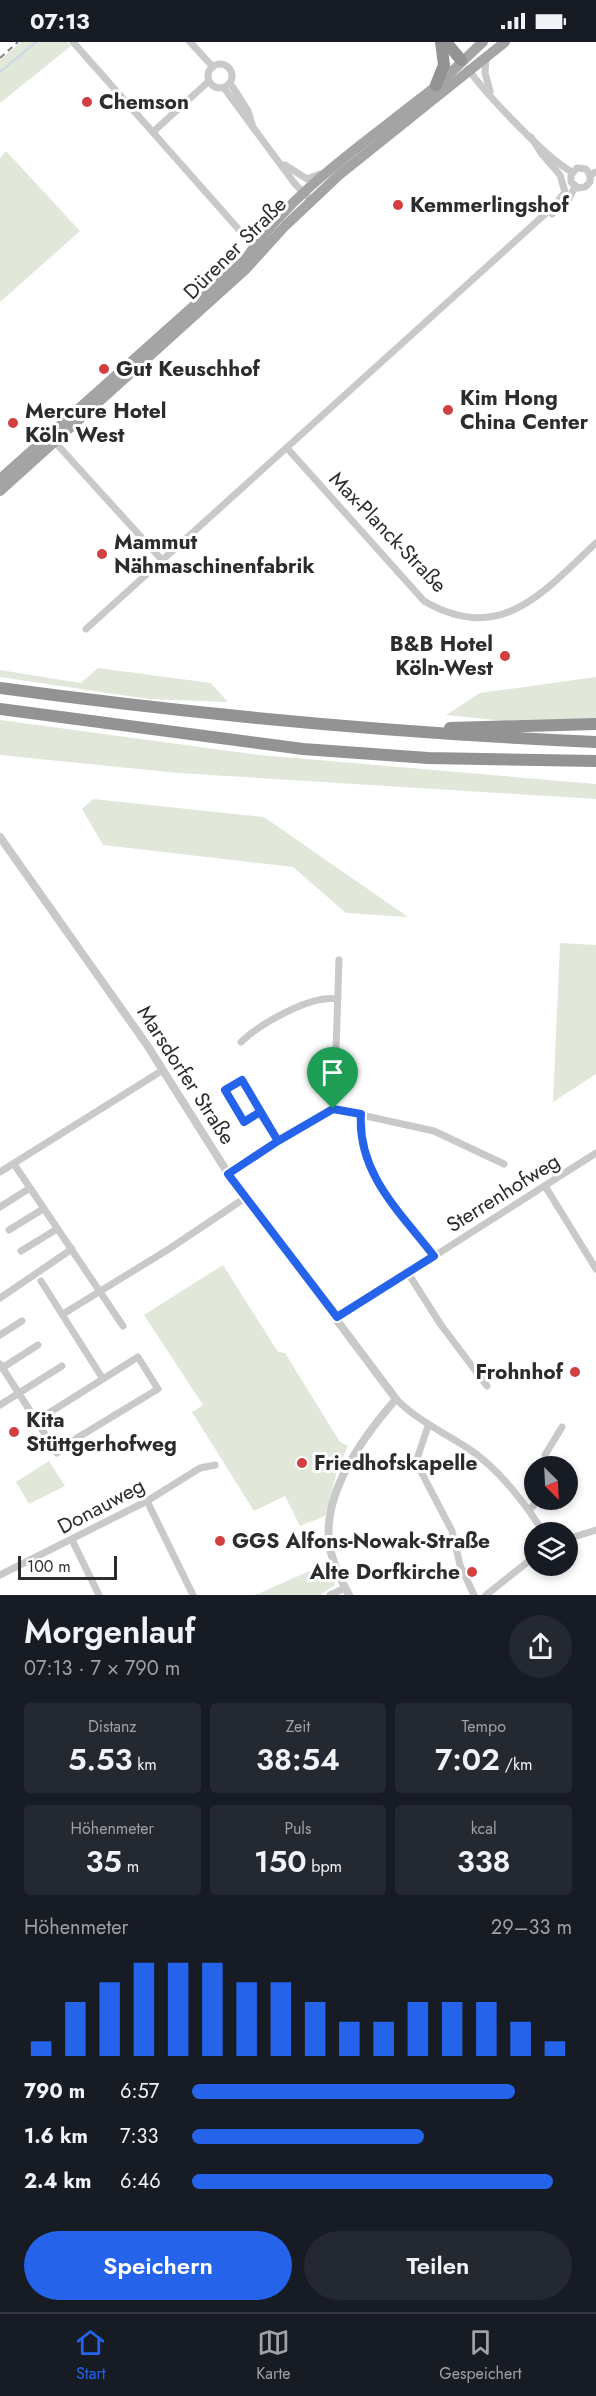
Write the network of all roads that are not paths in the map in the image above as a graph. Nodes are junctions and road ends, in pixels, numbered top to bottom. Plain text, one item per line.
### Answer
1 (73, 42) edge
2 (190, 42) edge
3 (441, 42) edge
4 (446, 42) edge
5 (483, 42) edge
6 (505, 42) edge
7 (486, 58) junction
8 (461, 60) junction
9 (213, 67) junction
10 (470, 72) junction
11 (209, 81) junction
12 (230, 83) junction
13 (436, 85) junction
14 (224, 88) junction
15 (493, 96) junction
16 (253, 126) junction
17 (153, 132) junction
18 (531, 137) junction
19 (279, 160) junction
20 (333, 167) junction
21 (572, 172) junction
22 (593, 174) edge
23 (575, 187) junction
24 (308, 197) junction
25 (539, 222) junction
26 (257, 251) junction
27 (52, 439) junction
28 (287, 448) junction
29 (0, 479) edge
30 (0, 491) edge
31 (596, 543) edge
32 (162, 560) junction
33 (86, 629) dead end
34 (0, 688) edge
35 (0, 709) edge
36 (596, 724) edge
37 (399, 730) junction
38 (596, 742) edge
39 (574, 761) junction
40 (596, 762) edge
41 (596, 767) edge
42 (0, 837) edge
43 (339, 960) dead end
44 (338, 999) junction
45 (241, 1042) dead end
46 (163, 1070) junction
47 (333, 1109) junction
48 (260, 1112) junction
49 (361, 1114) junction
50 (278, 1141) junction
51 (596, 1153) edge
52 (14, 1164) junction
53 (504, 1164) dead end
54 (0, 1172) edge
55 (228, 1174) junction
56 (545, 1186) junction
57 (30, 1188) junction
58 (245, 1198) junction
59 (0, 1207) edge
60 (43, 1209) junction
61 (57, 1229) junction
62 (9, 1230) dead end
63 (72, 1249) junction
64 (21, 1251) dead end
65 (434, 1256) junction
66 (596, 1269) edge
67 (408, 1273) junction
68 (42, 1281) dead end
69 (100, 1292) junction
70 (0, 1298) edge
71 (63, 1314) junction
72 (337, 1317) junction
73 (22, 1321) dead end
74 (123, 1326) dead end
75 (0, 1335) edge
76 (38, 1345) dead end
77 (1, 1366) edge
78 (62, 1366) dead end
79 (103, 1379) junction
80 (487, 1386) dead end
81 (19, 1393) junction
82 (396, 1399) junction
83 (0, 1405) edge
84 (36, 1421) junction
85 (428, 1426) junction
86 (562, 1427) dead end
87 (545, 1456) edge
88 (215, 1465) dead end
89 (147, 1501) junction
90 (524, 1505) edge
91 (529, 1510) edge
92 (537, 1522) edge
93 (596, 1530) edge
94 (578, 1536) edge
95 (72, 1540) junction
96 (524, 1565) edge
97 (0, 1575) edge
98 (347, 1591) edge
99 (99, 1595) edge
100 (193, 1595) edge
101 (330, 1595) edge
102 (474, 1595) edge
103 (486, 1595) edge

1 - 17 street
2 - 9 street
3 - 13 highway
4 - 8 highway
5 - 8 main road, Dürener Straße
6 - 7 main road, Dürener Straße
7 - 10 main road, Dürener Straße
7 - 15 street
8 - 10 street
8 - 13 main road, Dürener Straße
9 - 11 street
9 - 12 street
10 - 15 street
10 - 24 main road, Dürener Straße
11 - 14 street
11 - 17 street
12 - 14 street
12 - 16 street
13 - 20 main road, Dürener Straße
14 - 16 street
15 - 18 street
16 - 19 street
17 - 26 street
18 - 21 street
18 - 25 street
19 - 20 street
19 - 24 street
20 - 24 main road, Dürener Straße
21 - 22 street
21 - 23 street
22 - 23 street
23 - 25 street
24 - 26 main road, Dürener Straße
25 - 28 street
26 - 27 main road, Dürener Straße
27 - 29 main road, Dürener Straße
27 - 30 main road, Dürener Straße
27 - 32 street
28 - 31 street, Max-Planck-Straße
28 - 32 street
32 - 33 street
34 - 37 highway
35 - 39 highway
36 - 37 highway
37 - 38 highway
39 - 40 highway
39 - 41 highway
42 - 46 street, Marsdorfer Straße
43 - 44 street
44 - 45 street
44 - 47 street
46 - 52 street
46 - 55 street, Marsdorfer Straße
47 - 49 street
47 - 50 street
48 - 48 street
48 - 50 street
49 - 53 street
49 - 65 street
50 - 55 street
51 - 56 street, Sterrenhofweg
52 - 54 street
52 - 57 street
55 - 58 street, Marsdorfer Straße
56 - 65 street, Sterrenhofweg
56 - 66 street
57 - 59 street
57 - 60 street
58 - 69 street
58 - 72 street, Marsdorfer Straße
60 - 61 street
60 - 62 street
61 - 63 street
61 - 64 street
63 - 69 street
63 - 70 street
65 - 67 street, Sterrenhofweg
67 - 72 street, Sterrenhofweg
67 - 80 street
68 - 71 street
69 - 71 street
69 - 74 street
71 - 79 street
72 - 82 street, Marsdorfer Straße
73 - 75 street
76 - 77 street
77 - 81 street
78 - 81 street
79 - 84 street
79 - 84 street
81 - 83 street
81 - 84 street
82 - 85 street, Marsdorfer Straße
82 - 98 street
85 - 90 street, Marsdorfer Straße
85 - 102 street
86 - 87 street
88 - 89 street, Donauweg
89 - 95 street, Donauweg
89 - 100 street
91 - 92 street, Marsdorfer Straße
93 - 94 street
95 - 97 street, Donauweg
95 - 99 street
96 - 103 street
98 - 101 street

